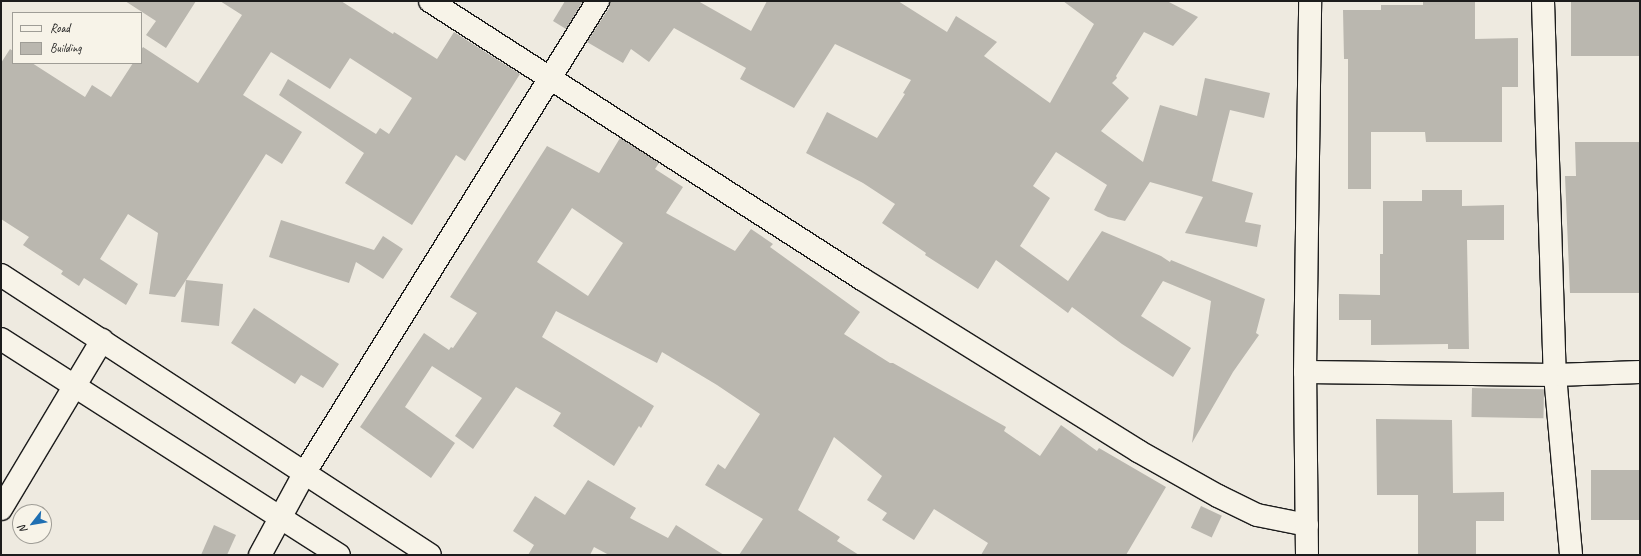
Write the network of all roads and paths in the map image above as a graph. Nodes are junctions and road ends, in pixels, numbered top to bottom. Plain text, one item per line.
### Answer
1 (430, 1) edge
2 (598, 1) edge
3 (1310, 1) edge
4 (1543, 1) edge
5 (549, 78) junction
6 (1, 275) edge
7 (1, 340) edge
8 (102, 340) junction
9 (1305, 372) junction
10 (1640, 372) edge
11 (1555, 375) junction
12 (75, 388) junction
13 (305, 472) junction
14 (1, 509) edge
15 (281, 516) junction
16 (1307, 525) junction
17 (260, 555) edge
18 (340, 555) edge
19 (430, 555) edge
20 (1307, 555) edge
21 (1571, 555) edge

1 - 5 street
2 - 5 street
3 - 9 street
4 - 11 street
5 - 13 street
5 - 16 street
6 - 8 street
7 - 12 street
8 - 12 street
8 - 13 street
9 - 11 street
9 - 16 street
10 - 11 street
11 - 21 street
12 - 14 street
12 - 15 street
13 - 15 street
13 - 19 street
15 - 17 street
15 - 18 street
16 - 20 street

